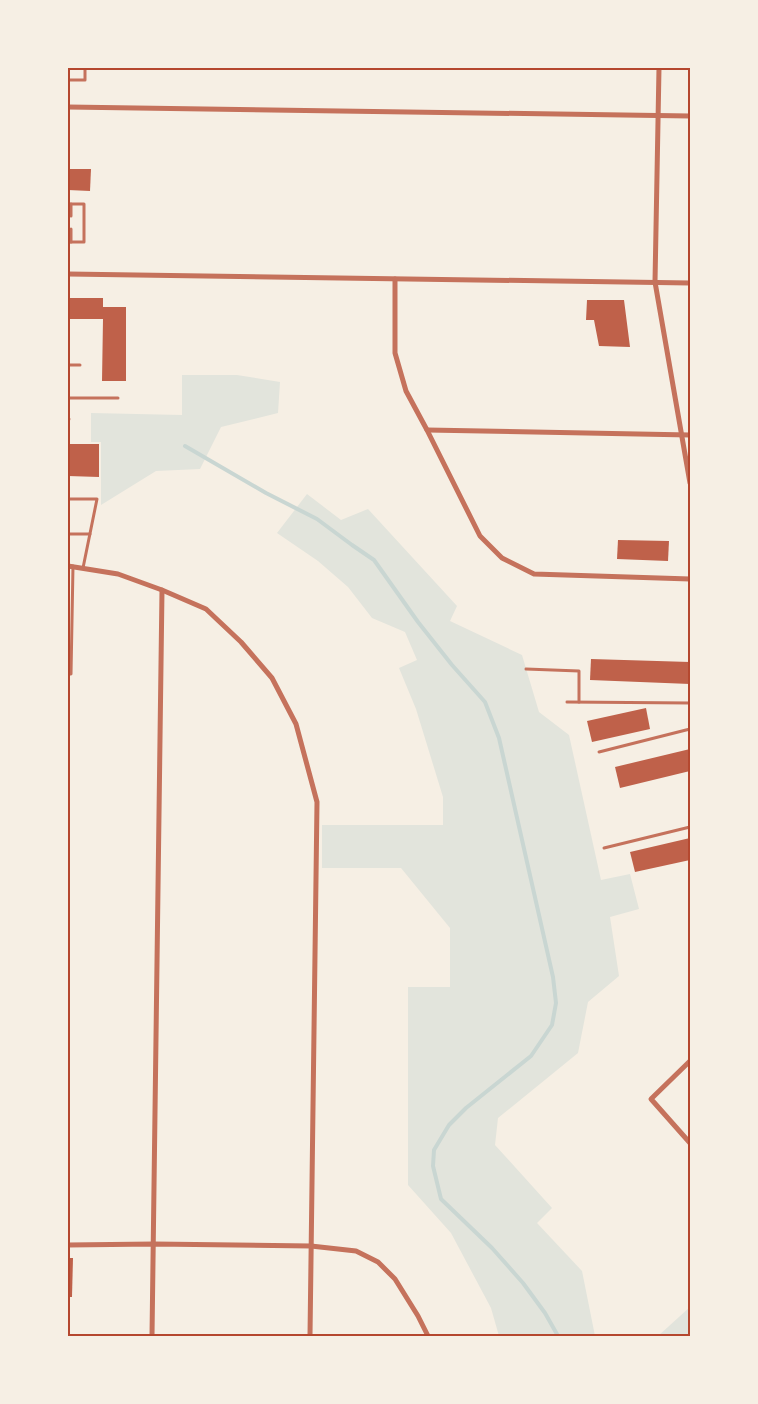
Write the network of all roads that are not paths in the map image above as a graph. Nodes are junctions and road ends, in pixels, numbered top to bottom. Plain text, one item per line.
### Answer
1 (85, 68) edge
2 (658, 68) edge
3 (68, 80) edge
4 (68, 107) edge
5 (658, 116) junction
6 (690, 116) edge
7 (69, 204) edge
8 (71, 216) dead end
9 (71, 229) dead end
10 (69, 242) edge
11 (68, 274) edge
12 (395, 279) junction
13 (655, 282) junction
14 (690, 282) edge
15 (68, 365) edge
16 (80, 366) dead end
17 (68, 398) edge
18 (118, 398) dead end
19 (427, 430) junction
20 (682, 435) junction
21 (690, 435) edge
22 (690, 483) edge
23 (68, 499) edge
24 (68, 534) edge
25 (90, 534) junction
26 (70, 566) edge
27 (84, 568) junction
28 (690, 579) edge
29 (162, 590) junction
30 (68, 637) edge
31 (72, 637) junction
32 (526, 669) dead end
33 (68, 674) edge
34 (567, 702) dead end
35 (579, 702) junction
36 (690, 703) edge
37 (690, 729) edge
38 (599, 752) dead end
39 (690, 826) edge
40 (604, 848) dead end
41 (690, 1061) edge
42 (690, 1143) edge
43 (154, 1244) junction
44 (68, 1245) edge
45 (311, 1246) junction
46 (152, 1336) edge
47 (310, 1336) edge
48 (428, 1336) edge

1 - 3 lane
2 - 5 street
4 - 5 street
5 - 6 street
5 - 13 street
7 - 8 lane
7 - 10 lane
9 - 10 lane
11 - 12 street
12 - 13 street
12 - 19 street
13 - 14 street
13 - 20 street
15 - 16 lane
17 - 18 lane
19 - 20 street
19 - 28 street
20 - 21 street
20 - 22 street
23 - 25 lane
24 - 25 lane
25 - 27 lane
26 - 27 street
26 - 31 lane
27 - 29 street
29 - 43 street
29 - 45 street
30 - 31 lane
31 - 33 lane
32 - 35 lane
34 - 35 lane
35 - 36 lane
37 - 38 lane
39 - 40 lane
41 - 42 street
43 - 44 street
43 - 45 street
43 - 46 street
45 - 47 street
45 - 48 street

